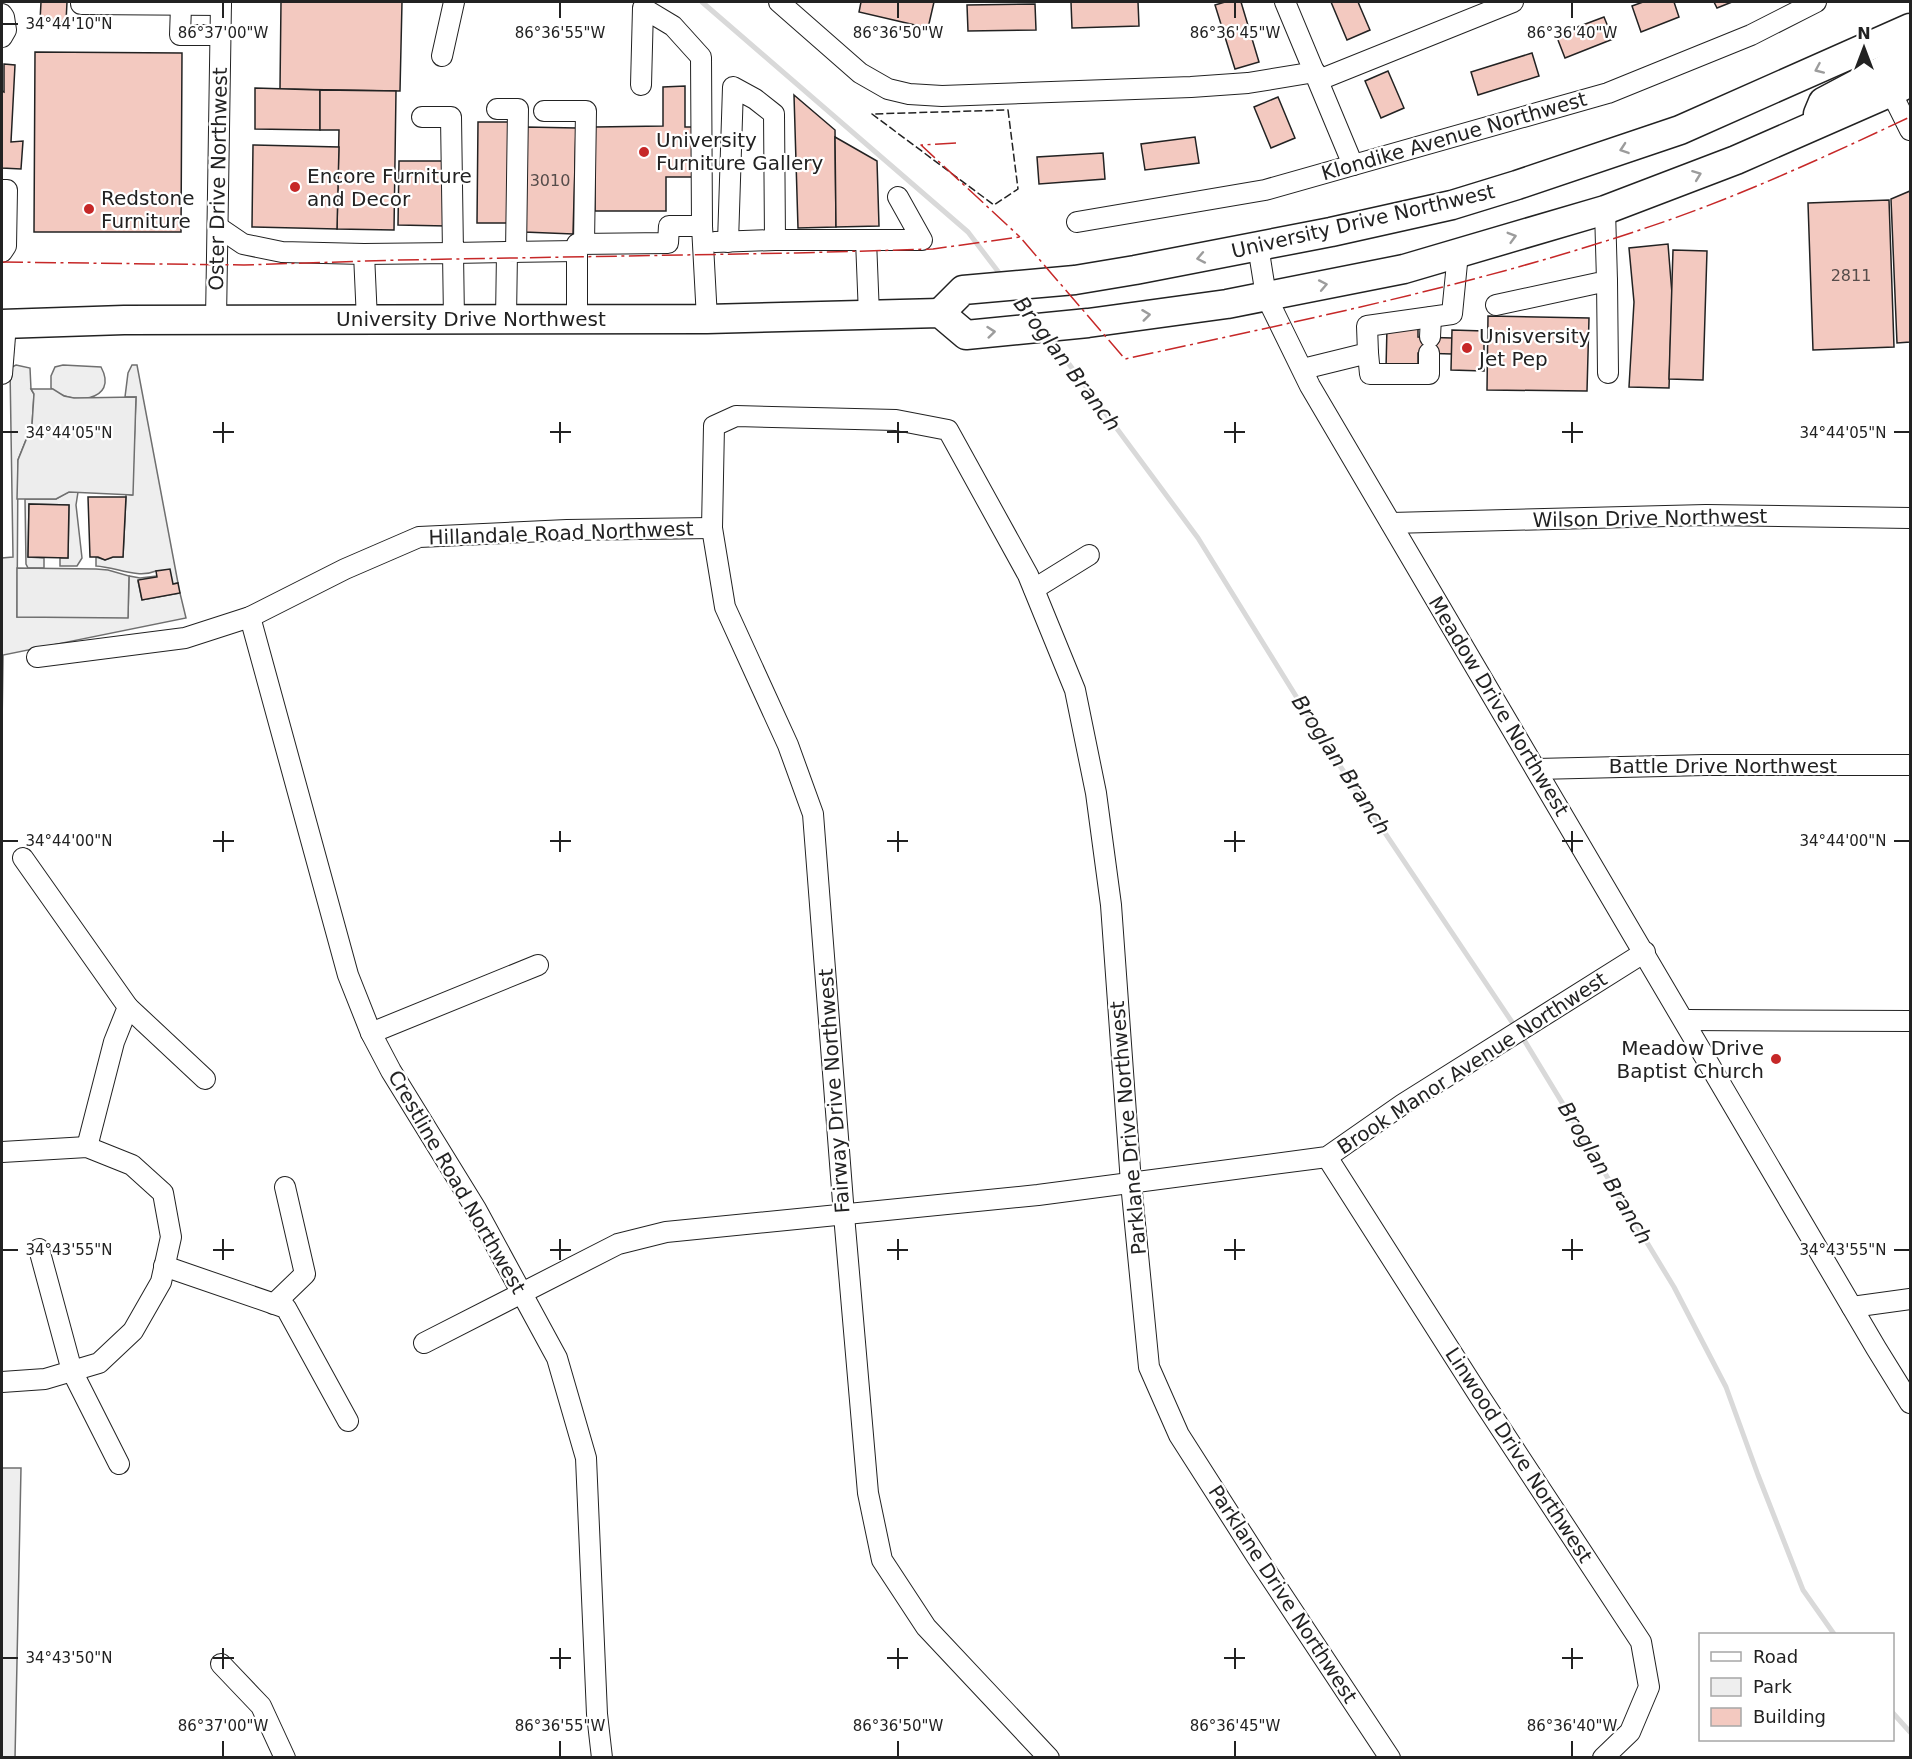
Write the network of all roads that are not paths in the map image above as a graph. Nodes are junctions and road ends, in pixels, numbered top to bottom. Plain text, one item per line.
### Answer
1 (81, 2) edge
2 (454, 2) edge
3 (779, 2) edge
4 (1285, 2) edge
5 (1513, 2) edge
6 (1816, 2) edge
7 (221, 3) edge
8 (181, 6) junction
9 (2, 14) edge
10 (1911, 28) edge
11 (221, 35) junction
12 (2, 37) edge
13 (442, 56) dead end
14 (1911, 56) edge
15 (1317, 76) junction
16 (641, 85) dead end
17 (1901, 87) edge
18 (497, 109) dead end
19 (544, 111) dead end
20 (422, 117) dead end
21 (1813, 127) junction
22 (1911, 130) edge
23 (1353, 165) junction
24 (2, 190) edge
25 (898, 198) dead end
26 (1605, 210) junction
27 (4, 221) edge
28 (1077, 222) dead end
29 (218, 227) junction
30 (702, 234) junction
31 (775, 240) junction
32 (866, 240) junction
33 (728, 242) junction
34 (1258, 246) junction
35 (580, 247) junction
36 (2, 252) edge
37 (511, 252) junction
38 (453, 253) junction
39 (1458, 253) junction
40 (364, 254) junction
41 (1607, 281) junction
42 (1266, 296) junction
43 (1496, 305) dead end
44 (940, 313) junction
45 (869, 315) junction
46 (1431, 317) junction
47 (454, 319) junction
48 (506, 319) junction
49 (578, 319) junction
50 (707, 319) junction
51 (216, 320) junction
52 (367, 320) junction
53 (4, 324) edge
54 (1368, 353) junction
55 (1303, 369) junction
56 (1608, 372) dead end
57 (2, 374) edge
58 (758, 417) joint
59 (1911, 518) edge
60 (1390, 523) junction
61 (712, 528) junction
62 (1089, 555) dead end
63 (1034, 589) junction
64 (250, 617) junction
65 (37, 657) dead end
66 (1911, 765) edge
67 (1536, 769) junction
68 (23, 858) dead end
69 (1645, 952) junction
70 (538, 965) dead end
71 (128, 1007) junction
72 (1685, 1020) junction
73 (1911, 1021) edge
74 (371, 1034) junction
75 (205, 1079) dead end
76 (87, 1147) junction
77 (2, 1152) edge
78 (1327, 1157) junction
79 (1131, 1184) junction
80 (285, 1187) dead end
81 (844, 1215) junction
82 (39, 1249) dead end
83 (164, 1266) junction
84 (522, 1292) junction
85 (1911, 1299) edge
86 (274, 1304) junction
87 (1852, 1307) junction
88 (424, 1343) dead end
89 (72, 1371) junction
90 (2, 1382) edge
91 (1911, 1403) edge
92 (348, 1421) dead end
93 (118, 1464) dead end
94 (221, 1664) dead end
95 (285, 1758) edge
96 (602, 1758) edge
97 (1049, 1758) edge
98 (1390, 1758) edge
99 (1603, 1758) edge

1 - 8 street
2 - 13 street
3 - 15 street
4 - 15 street
5 - 15 street
6 - 23 street, Klondike Avenue Northwest
7 - 8 street
7 - 11 street, Oster Drive Northwest
8 - 11 street
9 - 12 street
10 -> 34 highway, University Drive Northwest
11 - 29 street, Oster Drive Northwest
14 - 21 highway
15 - 23 street
16 - 30 street
17 - 21 highway
17 - 22 street
18 - 37 street
19 - 35 street
20 - 38 street
26 -> 21 highway
23 - 28 street, Klondike Avenue Northwest
24 - 27 street
25 - 32 street
39 -> 26 highway
26 - 41 street
27 - 36 street
29 - 40 street
29 - 51 street, Oster Drive Northwest
30 - 33 street
30 - 35 street
30 - 50 street
31 - 32 street
31 - 33 street
31 - 33 street
32 - 45 street
34 - 42 street, Meadow Drive Northwest
34 -> 44 highway, University Drive Northwest
35 - 37 street
35 - 49 street
37 - 38 street
37 - 48 street
38 - 40 street
38 - 47 street
42 -> 39 highway
39 - 46 street
40 - 52 street
41 - 43 street
41 - 56 street
44 -> 42 highway
42 - 55 street, Meadow Drive Northwest
44 - 45 highway, University Drive Northwest
45 - 50 highway, University Drive Northwest
46 - 54 street
46 - 54 street
47 - 48 highway, University Drive Northwest
47 - 52 highway, University Drive Northwest
48 - 49 highway, University Drive Northwest
49 - 50 highway, University Drive Northwest
51 - 52 highway, University Drive Northwest
51 - 53 highway, University Drive Northwest
53 - 57 street
54 - 55 street
55 - 60 street, Meadow Drive Northwest
58 - 61 street, Fairway Drive Northwest
58 - 63 street, Parklane Drive Northwest
59 - 60 street, Wilson Drive Northwest
60 - 67 street, Meadow Drive Northwest
61 - 64 street, Hillandale Road Northwest
61 - 81 street, Fairway Drive Northwest
62 - 63 street
63 - 79 street, Parklane Drive Northwest
64 - 65 street, Hillandale Road Northwest
64 - 74 street, Crestline Road Northwest
66 - 67 street, Battle Drive Northwest
67 - 69 street, Meadow Drive Northwest
68 - 71 street
69 - 72 street, Meadow Drive Northwest
69 - 78 street, Brook Manor Avenue Northwest
70 - 74 street
71 - 75 street
71 - 76 street
72 - 73 street
72 - 87 street, Meadow Drive Northwest
74 - 84 street, Crestline Road Northwest
76 - 77 street
76 - 83 street
78 - 79 street, Brook Manor Avenue Northwest
78 - 99 street, Linwood Drive Northwest
79 - 81 street, Brook Manor Avenue Northwest
79 - 98 street, Parklane Drive Northwest
80 - 86 street
81 - 84 street, Brook Manor Avenue Northwest
81 - 97 street, Fairway Drive Northwest
82 - 89 street
83 - 86 street
83 - 89 street
84 - 88 street, Brook Manor Avenue Northwest
84 - 96 street, Crestline Road Northwest
85 - 87 street
86 - 92 street
87 - 91 street, Meadow Drive Northwest
89 - 90 street
89 - 93 street
94 - 95 street

